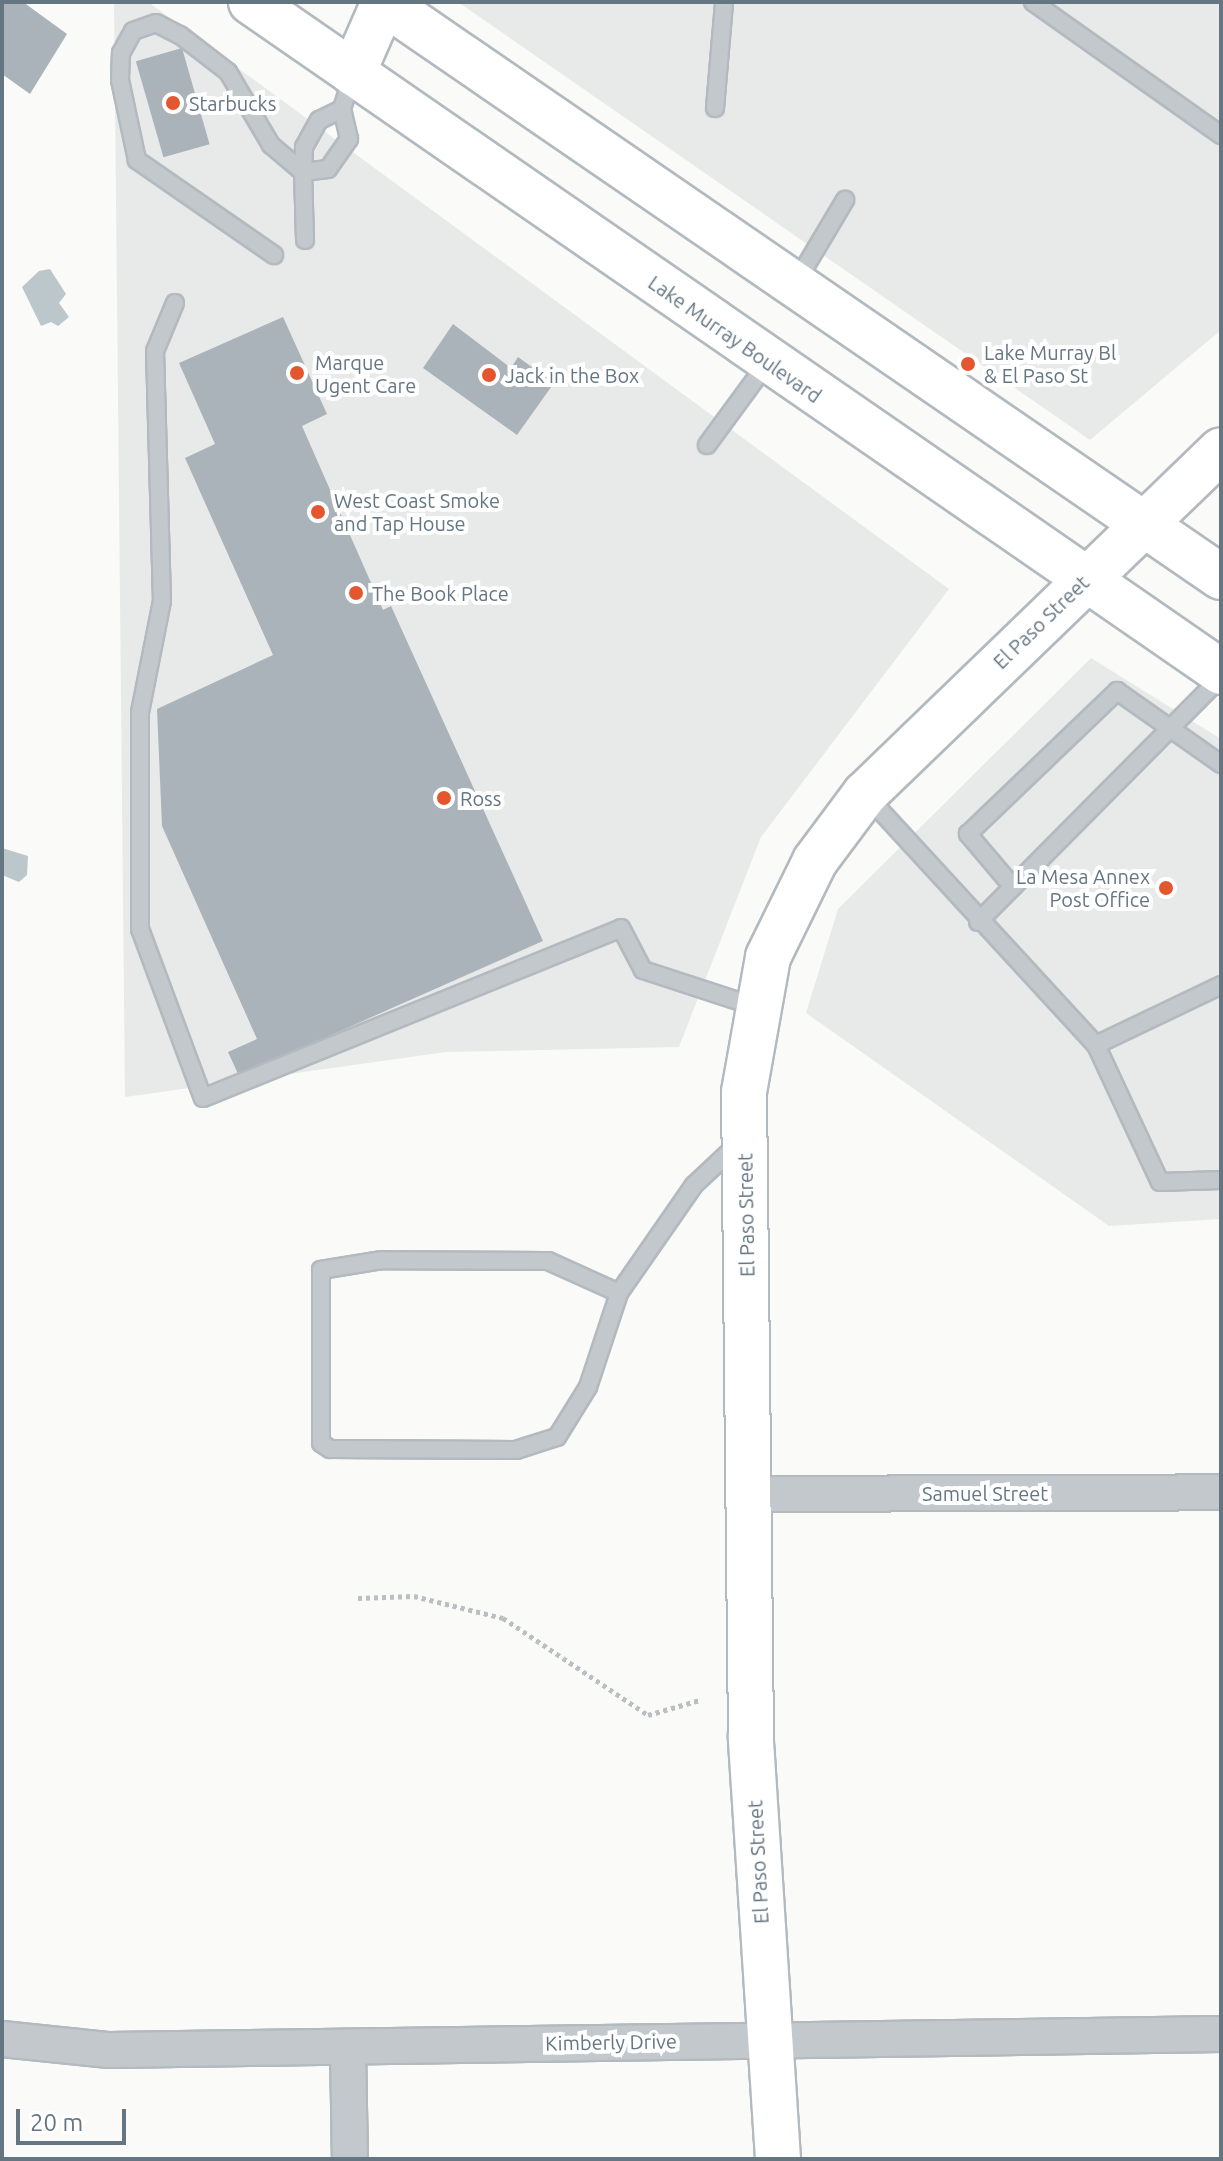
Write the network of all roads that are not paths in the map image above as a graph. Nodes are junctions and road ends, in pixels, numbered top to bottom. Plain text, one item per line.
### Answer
1 (251, 2) edge
2 (384, 2) edge
3 (724, 2) edge
4 (1033, 2) edge
5 (348, 91) junction
6 (715, 108) dead end
7 (1221, 135) edge
8 (303, 172) junction
9 (845, 200) dead end
10 (305, 240) dead end
11 (274, 255) dead end
12 (793, 286) junction
13 (175, 303) dead end
14 (769, 360) junction
15 (707, 445) dead end
16 (1221, 450) edge
17 (1142, 524) junction
18 (1221, 577) edge
19 (1083, 581) junction
20 (1221, 674) edge
21 (1170, 728) junction
22 (1221, 764) edge
23 (865, 794) junction
24 (1013, 887) junction
25 (978, 922) junction
26 (1221, 985) edge
27 (759, 1008) junction
28 (1096, 1045) junction
29 (745, 1138) junction
30 (1221, 1180) edge
31 (619, 1293) junction
32 (1221, 1492) edge
33 (749, 1494) junction
34 (1221, 2034) edge
35 (2, 2039) edge
36 (769, 2039) junction
37 (348, 2048) junction
38 (350, 2159) edge
39 (778, 2159) edge

1 - 5 main road, Lake Murray Boulevard
2 - 5 main road
2 - 12 main road
3 - 6 lane
4 - 7 lane
5 - 8 lane
5 - 8 lane
5 - 14 main road, Lake Murray Boulevard
8 - 10 lane
8 - 11 lane
9 - 12 lane
12 - 17 main road
13 - 27 lane
14 - 15 lane
14 - 19 main road, Lake Murray Boulevard
16 - 17 main road, El Paso Street
17 - 18 main road
17 - 19 main road, El Paso Street
19 - 20 main road, Lake Murray Boulevard
19 - 23 main road, El Paso Street
20 - 21 lane
21 - 22 lane
21 - 24 lane
21 - 24 lane
23 - 25 lane
23 - 27 main road, El Paso Street
24 - 25 lane
25 - 28 lane
26 - 28 lane
27 - 29 main road, El Paso Street
28 - 30 lane
29 - 31 lane
29 - 33 main road, El Paso Street
31 - 31 lane
32 - 33 street, Samuel Street
33 - 36 main road, El Paso Street
34 - 36 street, Kimberly Drive
35 - 37 street, Kimberly Drive
36 - 37 street, Kimberly Drive
36 - 39 main road, El Paso Street
37 - 38 street

